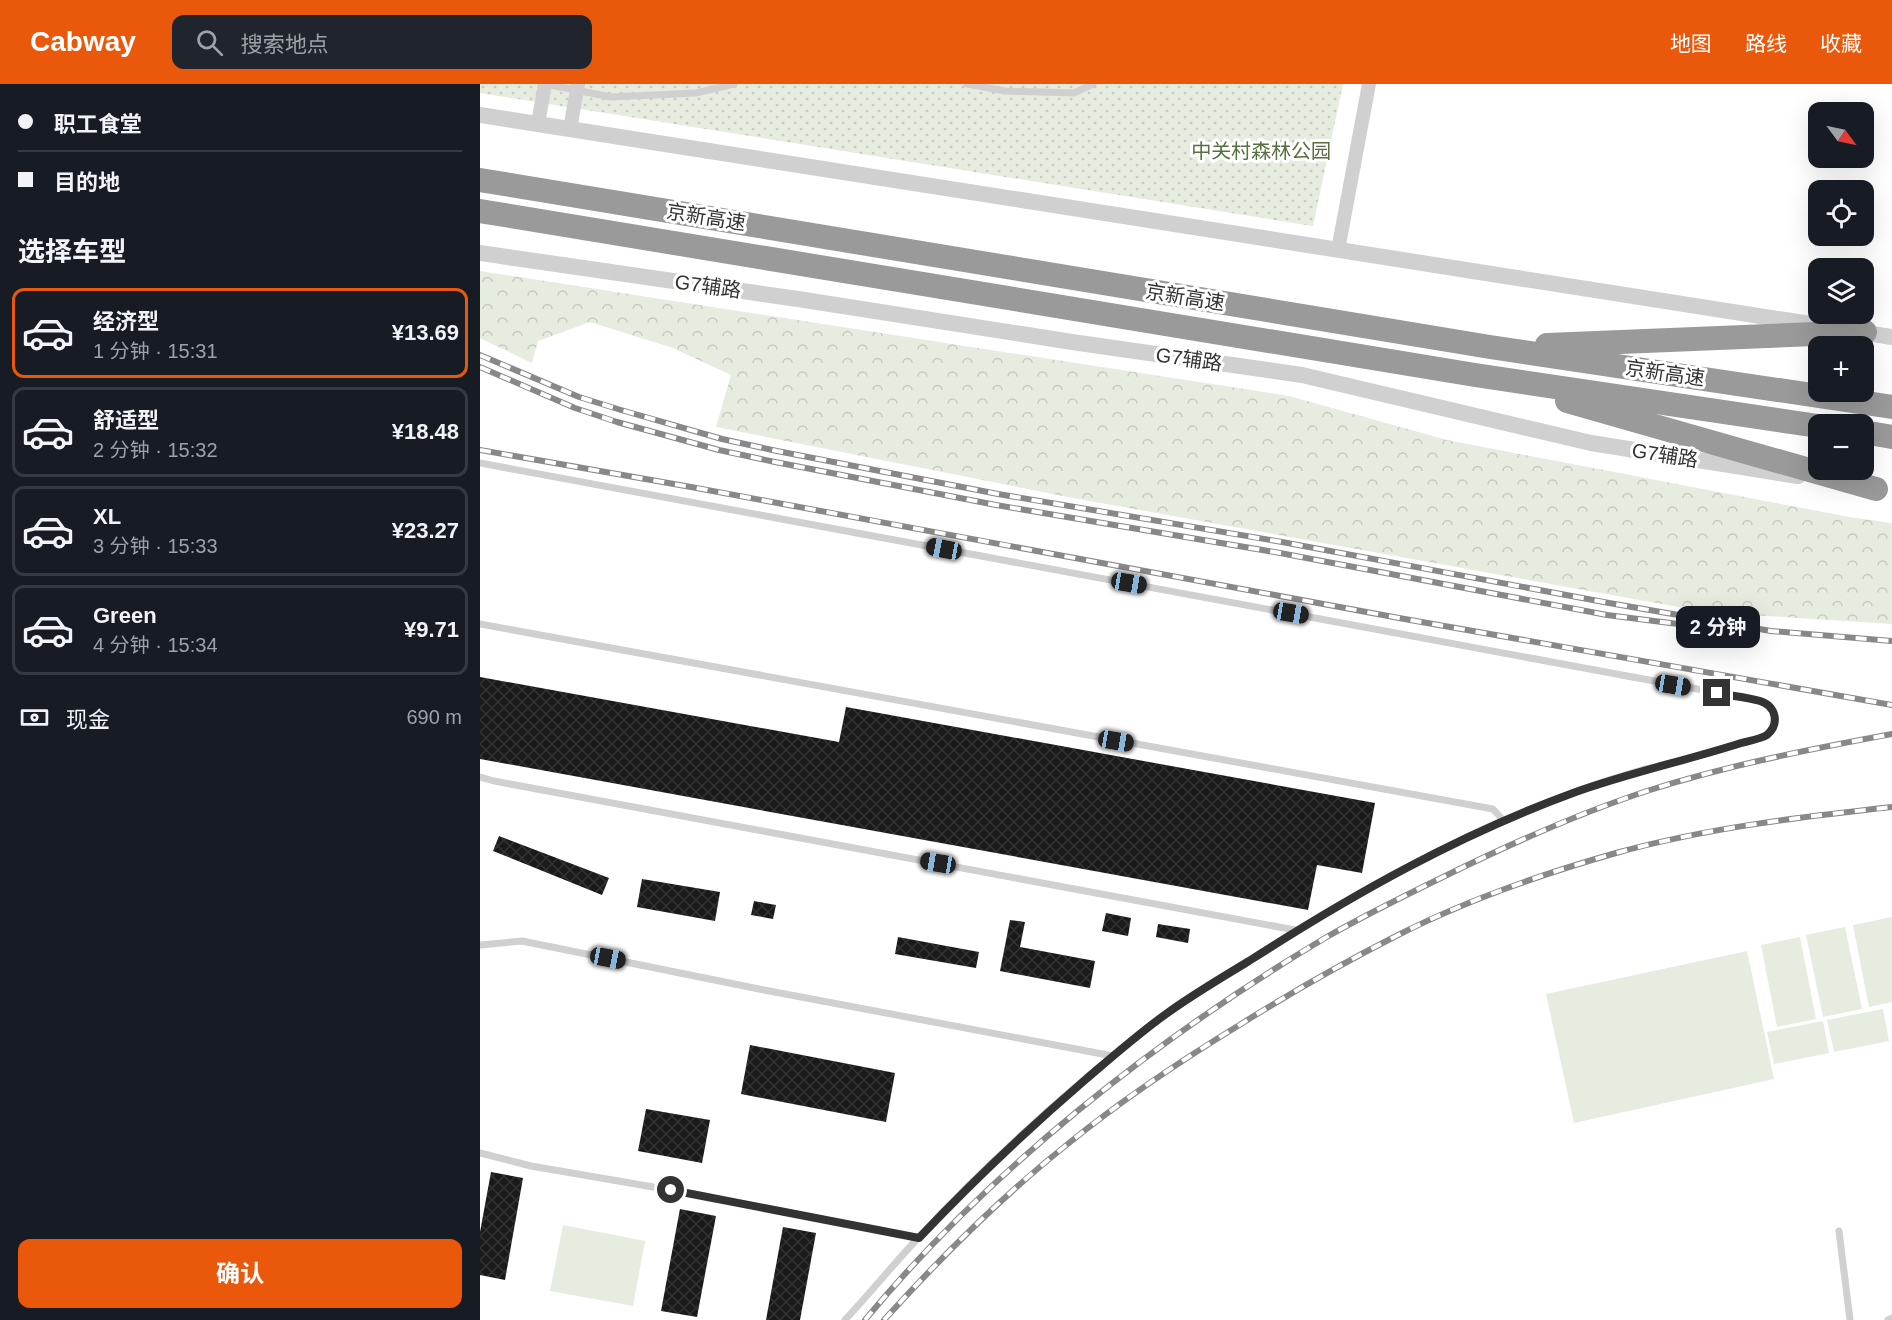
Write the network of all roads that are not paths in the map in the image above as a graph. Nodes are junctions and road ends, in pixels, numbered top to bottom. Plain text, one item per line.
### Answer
1 (545, 84) edge
2 (734, 84) edge
3 (967, 84) edge
4 (1092, 84) edge
5 (1369, 84) edge
6 (577, 87) edge
7 (480, 115) edge
8 (538, 124) junction
9 (570, 129) junction
10 (480, 180) edge
11 (480, 211) edge
12 (1338, 250) junction
13 (480, 253) edge
14 (1865, 332) junction
15 (1892, 337) edge
16 (1490, 347) junction
17 (1475, 375) junction
18 (1892, 407) edge
19 (1808, 425) edge
20 (1874, 434) edge
21 (1892, 437) edge
22 (480, 464) edge
23 (1884, 490) edge
24 (480, 624) edge
25 (480, 777) edge
26 (1504, 821) junction
27 (1295, 930) junction
28 (480, 945) edge
29 (1113, 1056) junction
30 (480, 1153) edge
31 (1839, 1230) dead end
32 (919, 1238) junction
33 (1892, 1318) edge
34 (845, 1320) edge
35 (1850, 1320) edge
36 (1888, 1320) edge

1 - 6 lane
1 - 8 street
2 - 6 lane
3 - 4 lane
5 - 12 street
6 - 9 street
7 - 8 street
8 - 9 street
9 - 12 street
10 - 16 highway, 京新高速
11 - 17 highway, 京新高速
12 - 14 street
13 - 23 street, G7辅路
14 - 15 street
14 - 16 highway
16 - 18 highway, 京新高速
17 - 19 highway, 京新高速
17 - 23 highway
20 - 21 highway
22 - 26 lane
24 - 26 lane
25 - 27 lane
26 - 27 lane
27 - 29 lane
28 - 29 lane
29 - 32 lane
30 - 32 lane
31 - 35 lane
32 - 34 lane
33 - 36 lane

